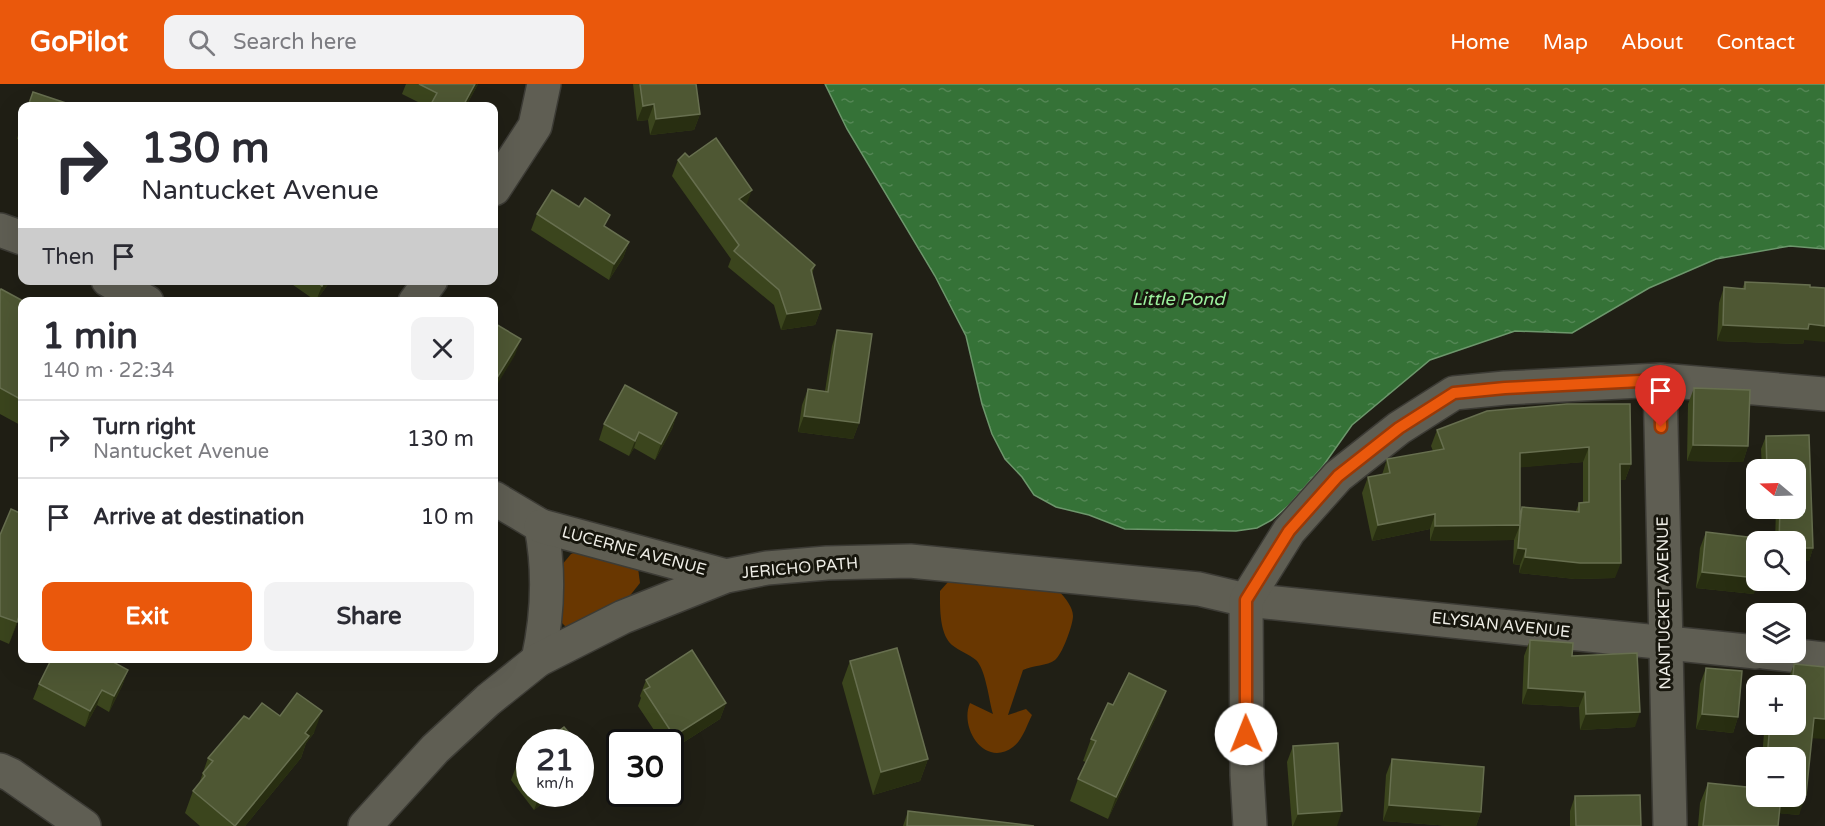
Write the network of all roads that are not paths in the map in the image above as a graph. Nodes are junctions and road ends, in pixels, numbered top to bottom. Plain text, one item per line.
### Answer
1 (544, 84) edge
2 (498, 183) edge
3 (0, 230) edge
4 (18, 237) edge
5 (117, 285) edge
6 (427, 285) edge
7 (138, 297) edge
8 (418, 297) edge
9 (1660, 380) junction
10 (1825, 394) edge
11 (498, 500) edge
12 (541, 526) junction
13 (726, 576) junction
14 (1246, 600) junction
15 (1665, 642) junction
16 (1746, 651) edge
17 (1806, 657) edge
18 (1825, 659) edge
19 (538, 660) junction
20 (0, 770) edge
21 (84, 826) edge
22 (364, 826) edge
23 (1250, 826) edge
24 (1670, 826) edge

1 - 2 street
3 - 4 street
5 - 7 street
6 - 8 street
9 - 10 street
9 - 14 street
9 - 15 street, NANTUCKET AVENUE
11 - 12 street, LUCERNE AVENUE
12 - 13 street, LUCERNE AVENUE
12 - 19 street, LUCERNE AVENUE
13 - 14 street, JERICHO PATH
13 - 19 street, JERICHO PATH
14 - 15 street, ELYSIAN AVENUE
14 - 23 street
15 - 16 street, ELYSIAN AVENUE
15 - 24 street, NANTUCKET AVENUE
17 - 18 street
19 - 22 street, JERICHO PATH
20 - 21 street

